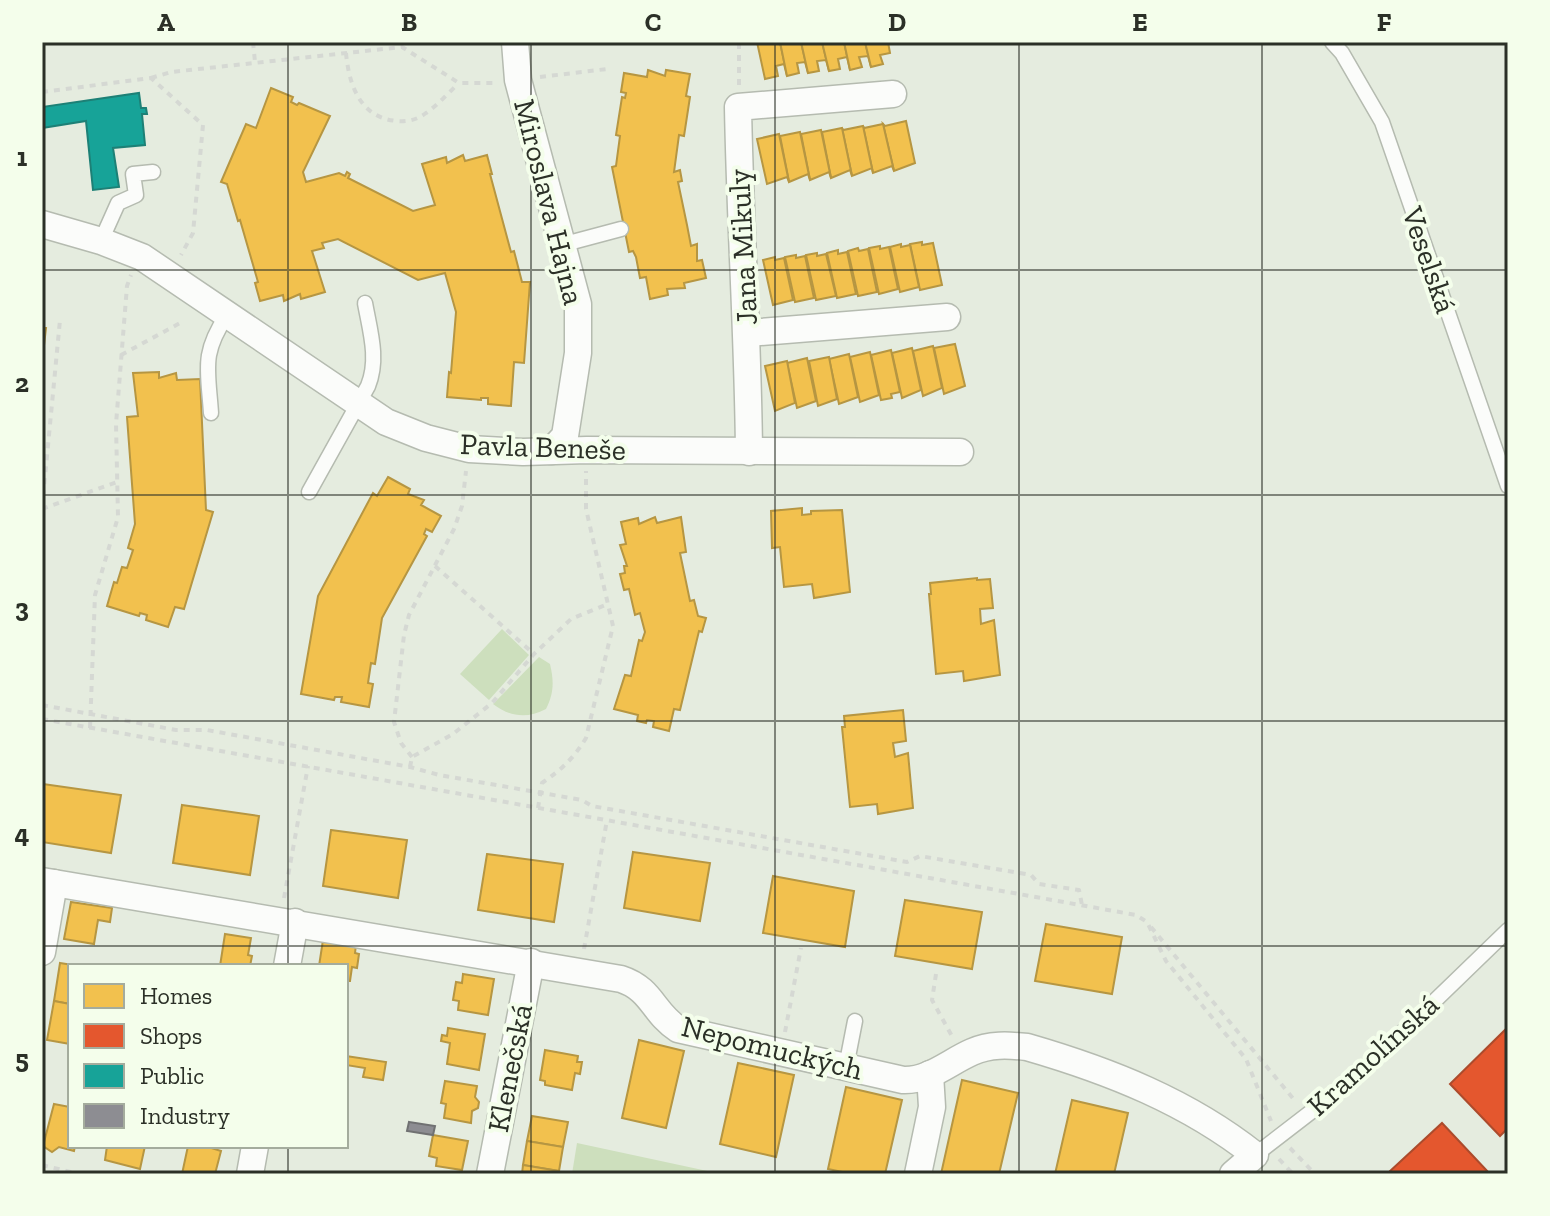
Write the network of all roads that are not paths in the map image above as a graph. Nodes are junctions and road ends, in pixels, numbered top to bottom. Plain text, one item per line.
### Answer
1 (515, 42) edge
2 (1332, 42) edge
3 (893, 94) dead end
4 (153, 172) dead end
5 (42, 224) edge
6 (621, 229) dead end
7 (101, 241) junction
8 (561, 245) junction
9 (365, 303) dead end
10 (227, 315) junction
11 (947, 317) dead end
12 (748, 333) junction
13 (358, 406) junction
14 (211, 413) dead end
15 (551, 451) junction
16 (749, 452) junction
17 (960, 452) dead end
18 (1508, 486) edge
19 (309, 492) dead end
20 (48, 882) edge
21 (287, 921) junction
22 (1508, 930) edge
23 (42, 952) edge
24 (531, 962) junction
25 (287, 964) edge
26 (855, 1021) dead end
27 (846, 1067) junction
28 (930, 1074) junction
29 (255, 1148) edge
30 (1255, 1155) junction
31 (250, 1174) edge
32 (490, 1174) edge
33 (918, 1174) edge
34 (1233, 1174) edge

1 - 8 street, Miroslava Hajna
2 - 18 lane, Veselská
3 - 12 street, Jana Mikuly
4 - 7 lane
5 - 7 street, Pavla Beneše
6 - 8 lane
7 - 10 street, Pavla Beneše
8 - 15 street, Miroslava Hajna
9 - 13 lane
10 - 13 street, Pavla Beneše
10 - 14 lane
11 - 12 street
12 - 16 street, Jana Mikuly
13 - 15 street, Pavla Beneše
13 - 19 lane
15 - 16 street, Pavla Beneše
16 - 17 street, Pavla Beneše
20 - 21 street, Nepomuckých
20 - 23 street
21 - 24 street, Nepomuckých
21 - 25 street
22 - 30 lane, Kramolínská
24 - 27 street, Nepomuckých
24 - 32 street, Klenečská
26 - 27 lane
27 - 28 street, Nepomuckých
28 - 30 street, Nepomuckých
28 - 33 street
29 - 31 street
30 - 34 street, Kramolínská

